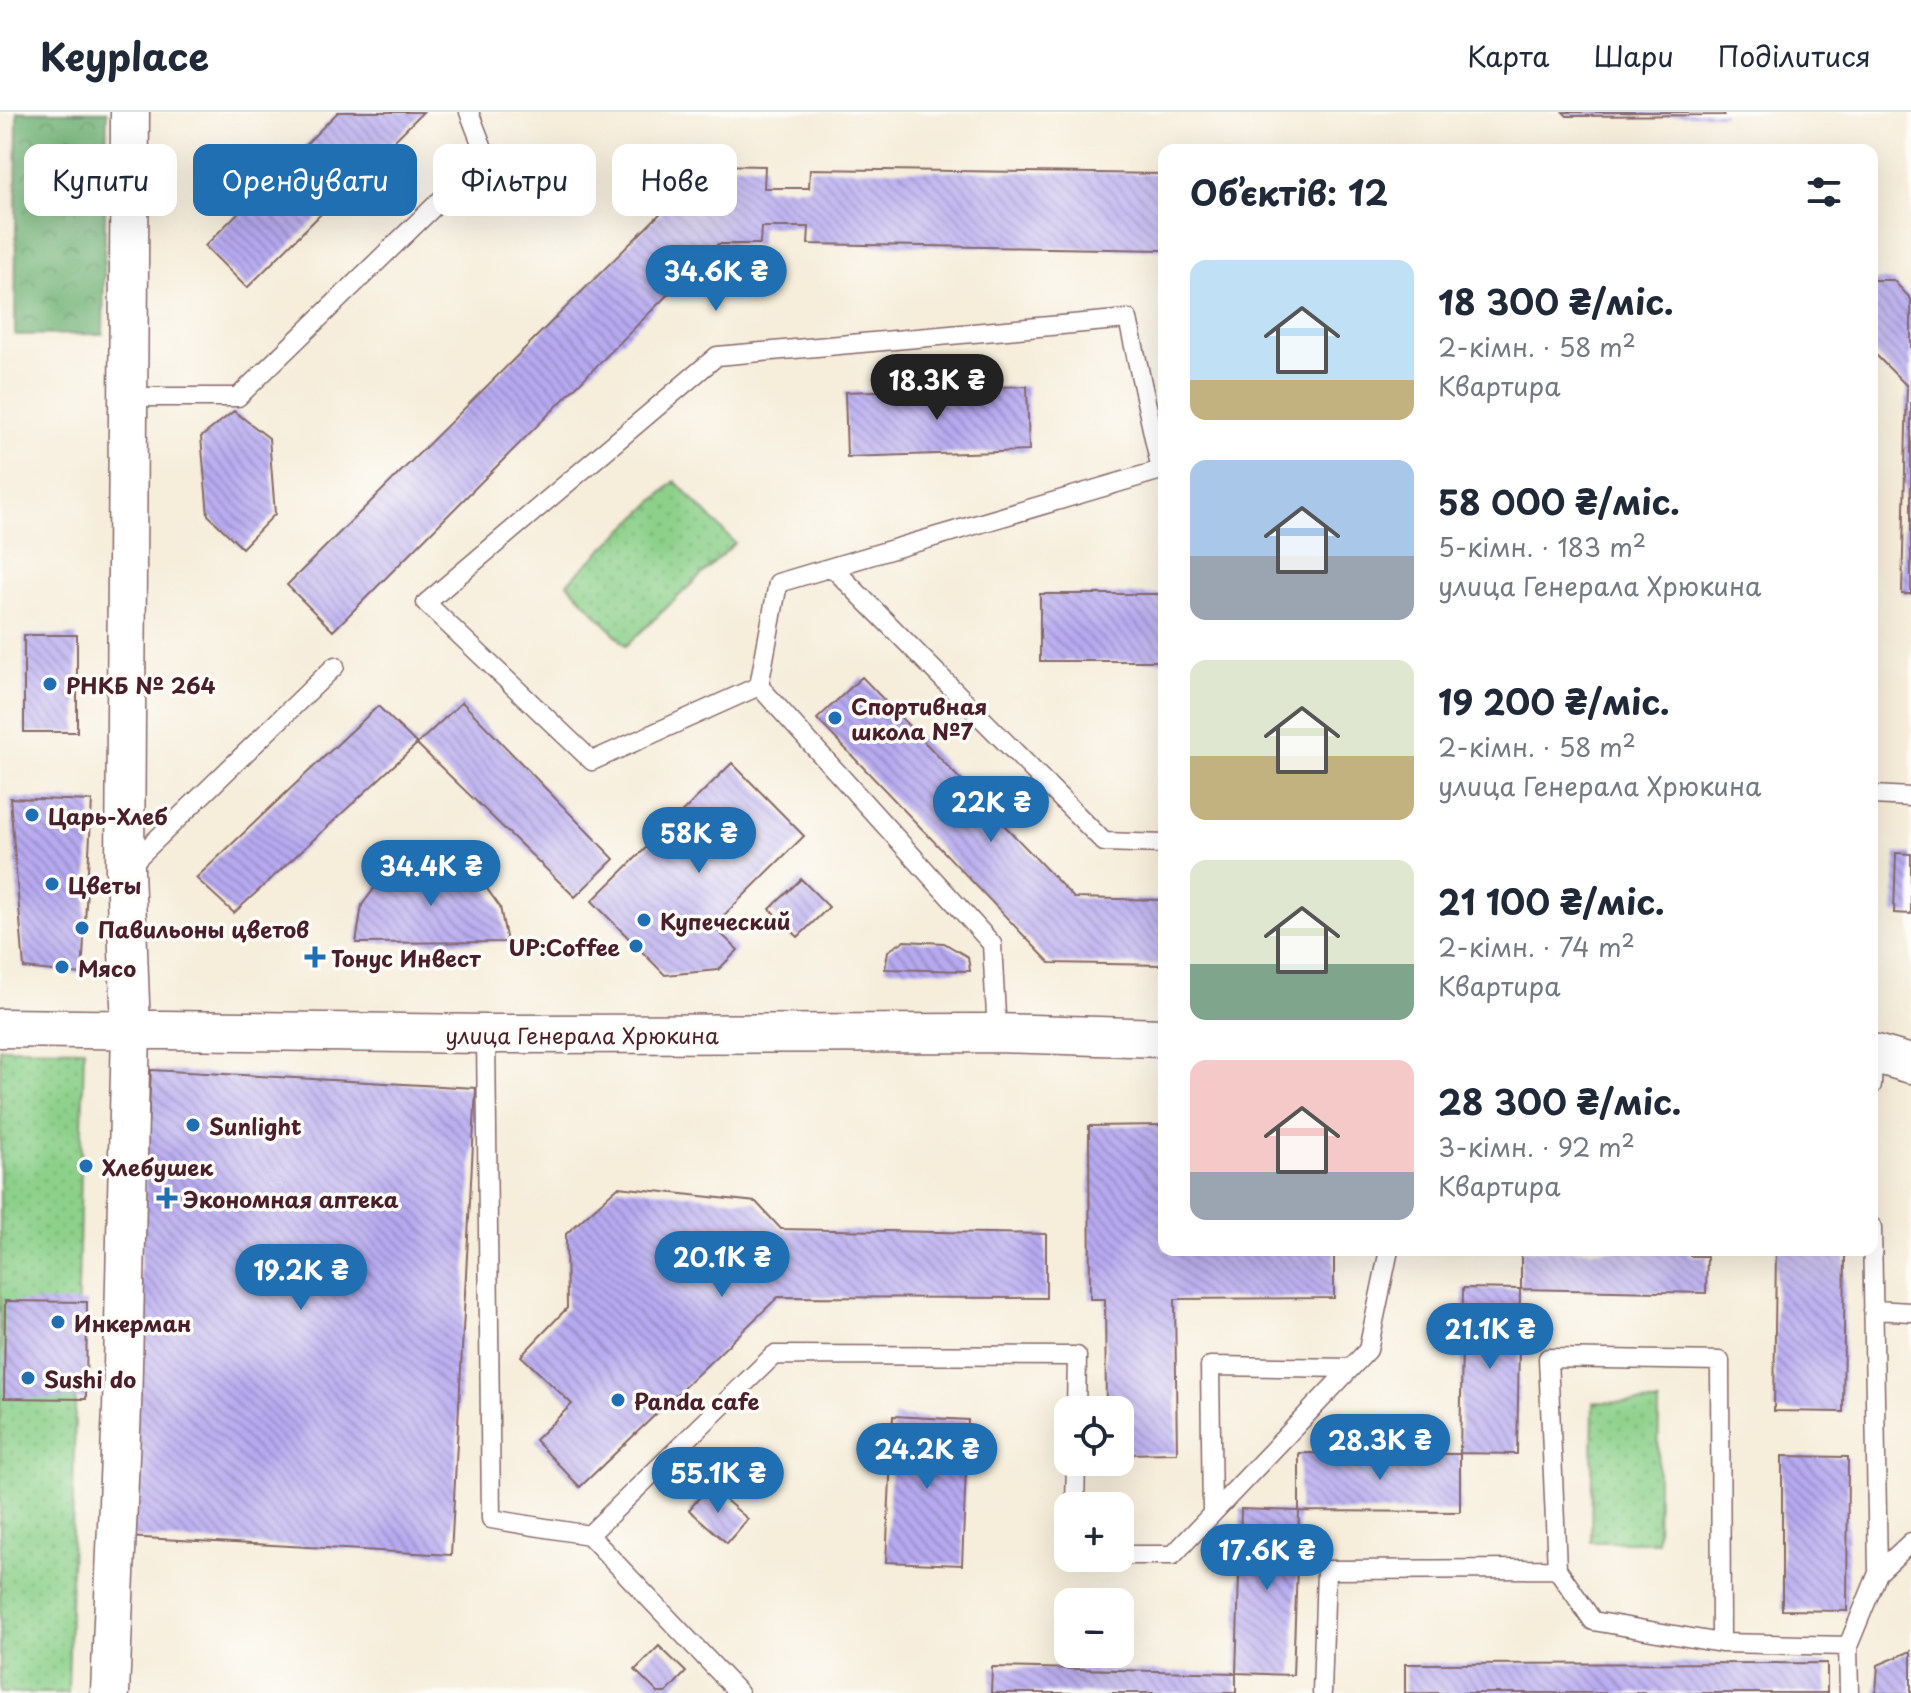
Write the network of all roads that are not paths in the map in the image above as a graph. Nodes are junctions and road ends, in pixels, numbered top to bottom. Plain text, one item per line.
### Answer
1 (130, 112) edge
2 (469, 112) edge
3 (129, 397) junction
4 (1158, 456) edge
5 (1158, 471) edge
6 (832, 567) junction
7 (335, 666) dead end
8 (759, 686) junction
9 (1878, 795) edge
10 (1911, 797) edge
11 (1158, 844) edge
12 (125, 870) junction
13 (0, 1028) edge
14 (131, 1029) junction
15 (997, 1033) junction
16 (486, 1034) junction
17 (1158, 1038) edge
18 (1878, 1063) edge
19 (1911, 1064) edge
20 (1388, 1256) edge
21 (1872, 1256) edge
22 (1873, 1310) junction
23 (1911, 1312) edge
24 (1351, 1368) junction
25 (1076, 1396) edge
26 (1212, 1513) junction
27 (589, 1535) junction
28 (1911, 1542) edge
29 (1134, 1555) edge
30 (1557, 1569) junction
31 (1878, 1573) junction
32 (1721, 1643) junction
33 (1848, 1646) junction
34 (110, 1693) edge
35 (739, 1693) edge
36 (1322, 1693) edge
37 (1849, 1693) edge

1 - 3 street
2 - 3 lane
3 - 12 street
4 - 8 lane
5 - 6 lane
6 - 8 lane
6 - 11 lane
7 - 12 lane
8 - 15 lane
9 - 10 lane
12 - 14 street
13 - 14 street, улица Генерала Хрюкина
14 - 16 street, улица Генерала Хрюкина
14 - 34 street
15 - 16 street, улица Генерала Хрюкина
15 - 17 street, улица Генерала Хрюкина
16 - 27 lane
18 - 19 street
20 - 24 lane
21 - 22 lane
22 - 23 lane
22 - 31 lane
24 - 26 lane
24 - 26 lane
25 - 27 lane
26 - 29 lane
27 - 35 lane
28 - 31 lane
30 - 32 lane
30 - 32 lane
30 - 36 lane
31 - 33 lane
32 - 33 lane
33 - 37 lane

